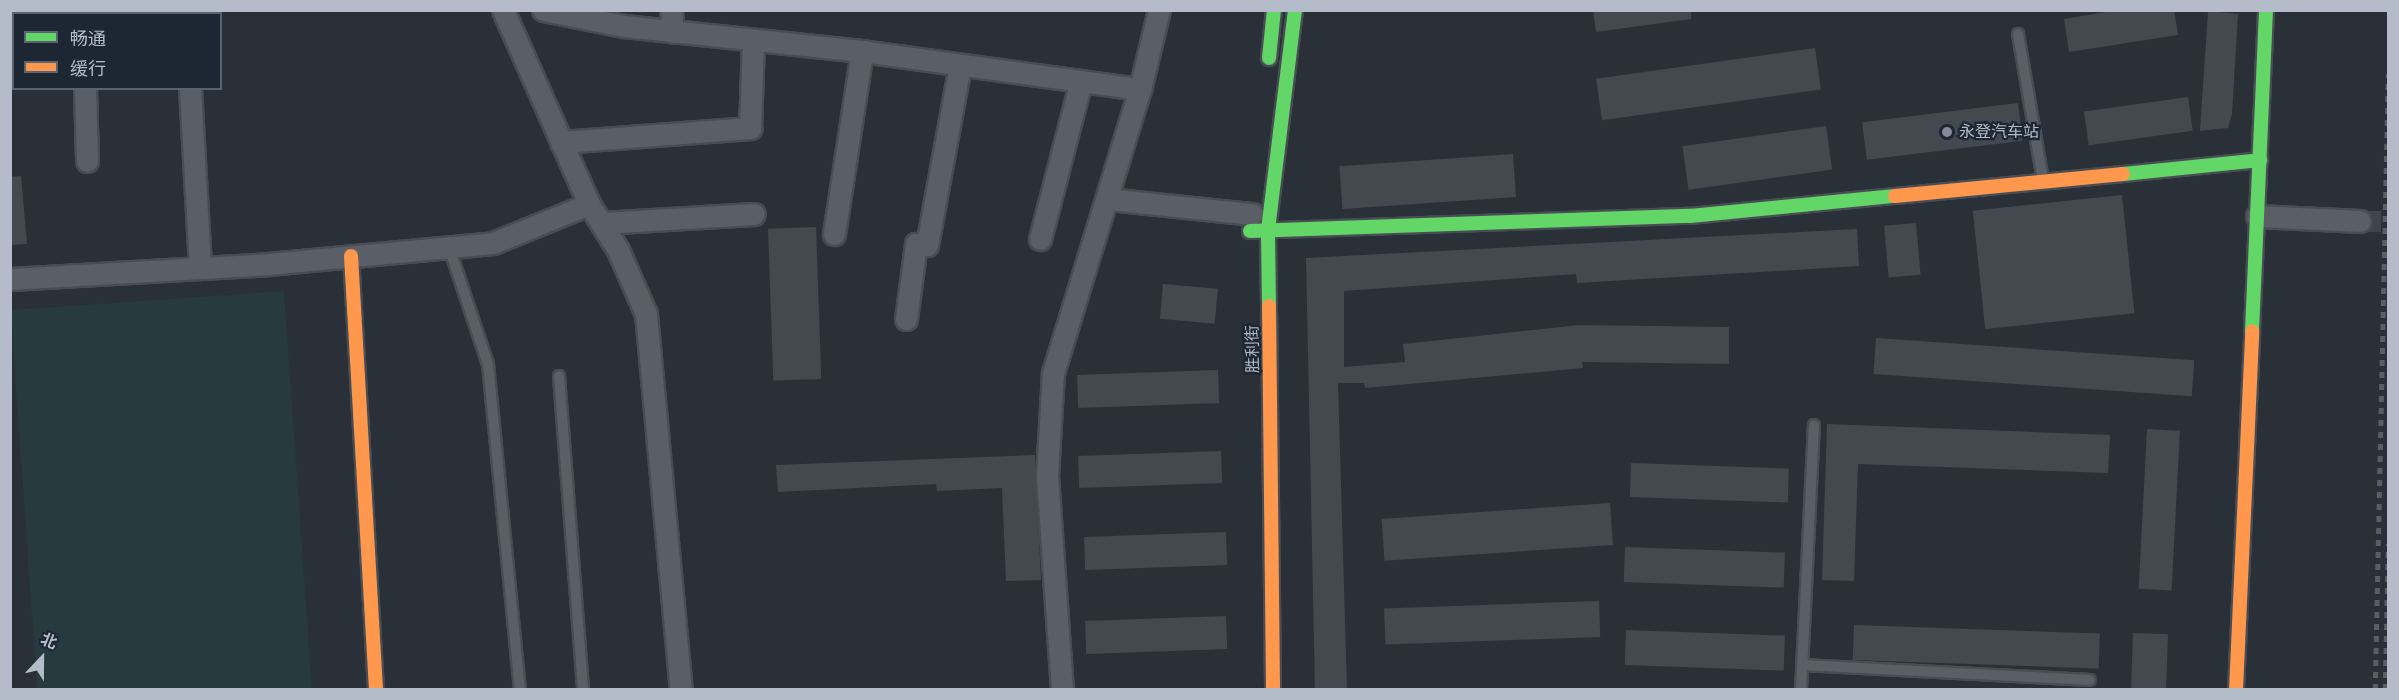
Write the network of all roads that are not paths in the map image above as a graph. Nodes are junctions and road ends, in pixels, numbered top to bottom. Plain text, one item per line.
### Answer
1 (503, 10) edge
2 (543, 10) edge
3 (671, 10) edge
4 (1159, 10) edge
5 (1274, 10) edge
6 (1295, 10) edge
7 (2266, 10) edge
8 (673, 32) junction
9 (2018, 34) dead end
10 (753, 40) junction
11 (862, 51) junction
12 (960, 65) junction
13 (1267, 77) dead end
14 (1081, 81) junction
15 (1140, 89) junction
16 (85, 90) edge
17 (190, 90) edge
18 (561, 142) junction
19 (2260, 160) junction
20 (87, 161) dead end
21 (2043, 181) junction
22 (1107, 199) junction
23 (589, 204) junction
24 (754, 214) dead end
25 (2257, 216) junction
26 (2360, 221) tunnel mouth
27 (601, 223) junction
28 (1252, 223) joint
29 (1268, 230) junction
30 (834, 234) dead end
31 (1040, 239) dead end
32 (449, 247) junction
33 (351, 256) junction
34 (200, 268) junction
35 (10, 279) edge
36 (906, 319) dead end
37 (559, 376) dead end
38 (1814, 424) dead end
39 (1803, 665) junction
40 (2090, 680) dead end
41 (376, 690) edge
42 (520, 690) edge
43 (583, 690) edge
44 (681, 690) edge
45 (1062, 690) edge
46 (1273, 690) edge
47 (1802, 690) edge
48 (2236, 690) edge

1 - 18 street
2 - 8 street
3 - 8 street
4 - 15 street
5 - 13 street
6 - 29 street, 胜利街
7 - 19 street
8 - 10 street
9 - 21 lane
10 - 11 street
10 - 18 street
11 - 12 street
11 - 30 street
12 - 14 street
12 - 36 street
14 - 15 street
14 - 31 street
15 - 22 street
16 - 20 street
17 - 34 street
18 - 23 street
19 - 21 street
19 - 25 street
21 - 29 street
22 - 28 street
22 - 45 street
23 - 27 street
23 - 32 street
24 - 27 street
25 - 26 street
25 - 48 street
27 - 44 street
28 - 29 street
29 - 46 street, 胜利街
32 - 33 street
32 - 42 lane
33 - 34 street
33 - 41 street
34 - 35 street
37 - 43 lane
38 - 39 lane
39 - 40 lane
39 - 47 lane

